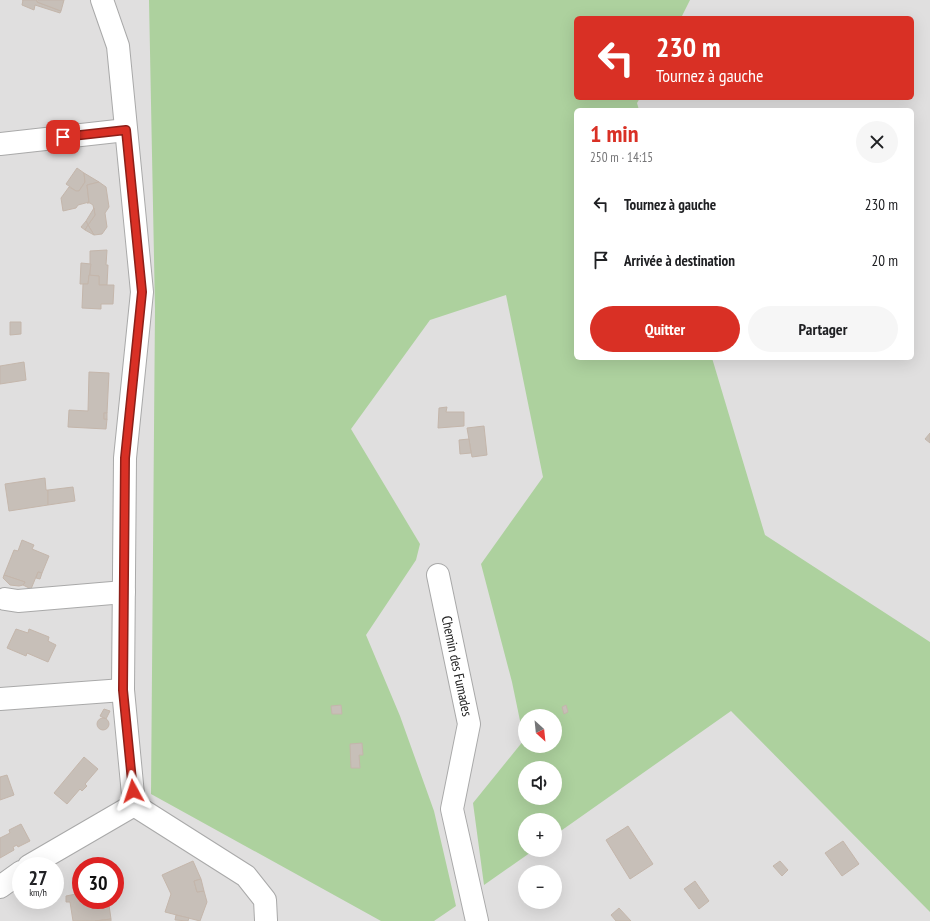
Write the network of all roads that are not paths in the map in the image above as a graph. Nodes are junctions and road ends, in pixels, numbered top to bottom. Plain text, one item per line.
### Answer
1 (102, 0) edge
2 (126, 130) junction
3 (0, 144) edge
4 (438, 575) dead end
5 (124, 592) junction
6 (5, 599) dead end
7 (123, 690) junction
8 (0, 699) edge
9 (134, 805) junction
10 (44, 857) edge
11 (12, 878) edge
12 (0, 887) edge
13 (266, 920) dead end
14 (476, 921) edge

1 - 2 street
2 - 3 street
2 - 5 street
4 - 14 street, Chemin des Fumades
5 - 6 street
5 - 7 street
7 - 8 street
7 - 9 street
9 - 10 street
9 - 13 street
11 - 12 street

